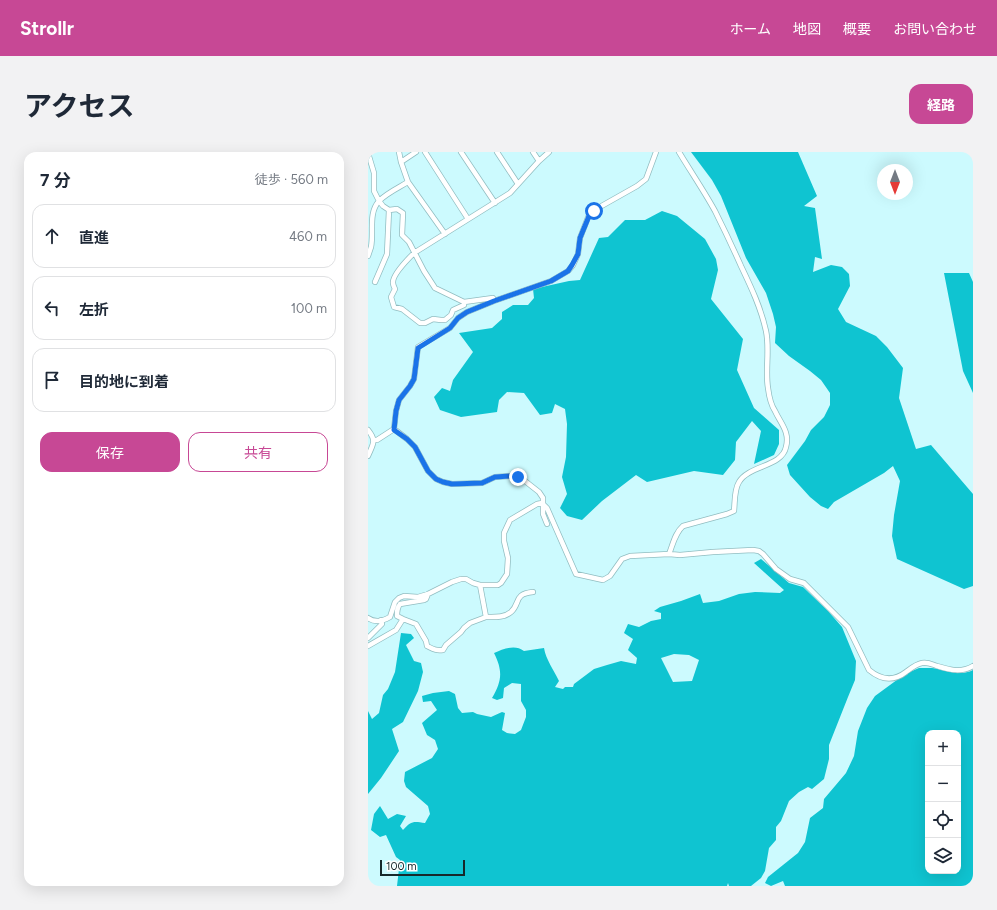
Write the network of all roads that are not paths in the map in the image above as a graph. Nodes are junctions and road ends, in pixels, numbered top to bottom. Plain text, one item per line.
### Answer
1 (399, 152) edge
2 (416, 152) edge
3 (425, 152) edge
4 (461, 152) edge
5 (497, 152) edge
6 (533, 152) edge
7 (549, 152) edge
8 (656, 152) edge
9 (679, 152) edge
10 (368, 153) edge
11 (538, 161) junction
12 (401, 162) junction
13 (408, 182) junction
14 (518, 184) junction
15 (379, 201) junction
16 (495, 203) junction
17 (389, 210) junction
18 (468, 219) junction
19 (445, 234) junction
20 (414, 253) junction
21 (368, 256) edge
22 (375, 282) dead end
23 (494, 301) junction
24 (464, 302) junction
25 (368, 430) edge
26 (394, 430) junction
27 (374, 440) junction
28 (368, 456) edge
29 (542, 503) junction
30 (547, 524) dead end
31 (669, 554) junction
32 (480, 585) junction
33 (533, 592) dead end
34 (428, 594) junction
35 (486, 617) junction
36 (368, 618) edge
37 (403, 619) junction
38 (381, 620) junction
39 (368, 638) edge
40 (368, 646) edge
41 (973, 666) edge

1 - 12 street
2 - 12 street
3 - 18 street
4 - 16 street
5 - 14 street
6 - 11 street
7 - 11 street
8 - 23 street
9 - 31 street
10 - 15 street
11 - 14 street
12 - 13 street
13 - 15 street
13 - 19 street
14 - 16 street
15 - 17 street
15 - 21 street
16 - 18 street
17 - 20 street
17 - 22 street
18 - 19 street
19 - 20 street
20 - 24 street
20 - 24 street
23 - 24 street
23 - 26 street
25 - 27 street
26 - 27 street
26 - 29 street
27 - 28 street
29 - 30 street
29 - 31 street
29 - 32 street
31 - 41 street
32 - 34 street
32 - 35 street
33 - 35 street
34 - 37 street
34 - 38 street
35 - 37 street
36 - 38 street
37 - 40 street
38 - 39 street

